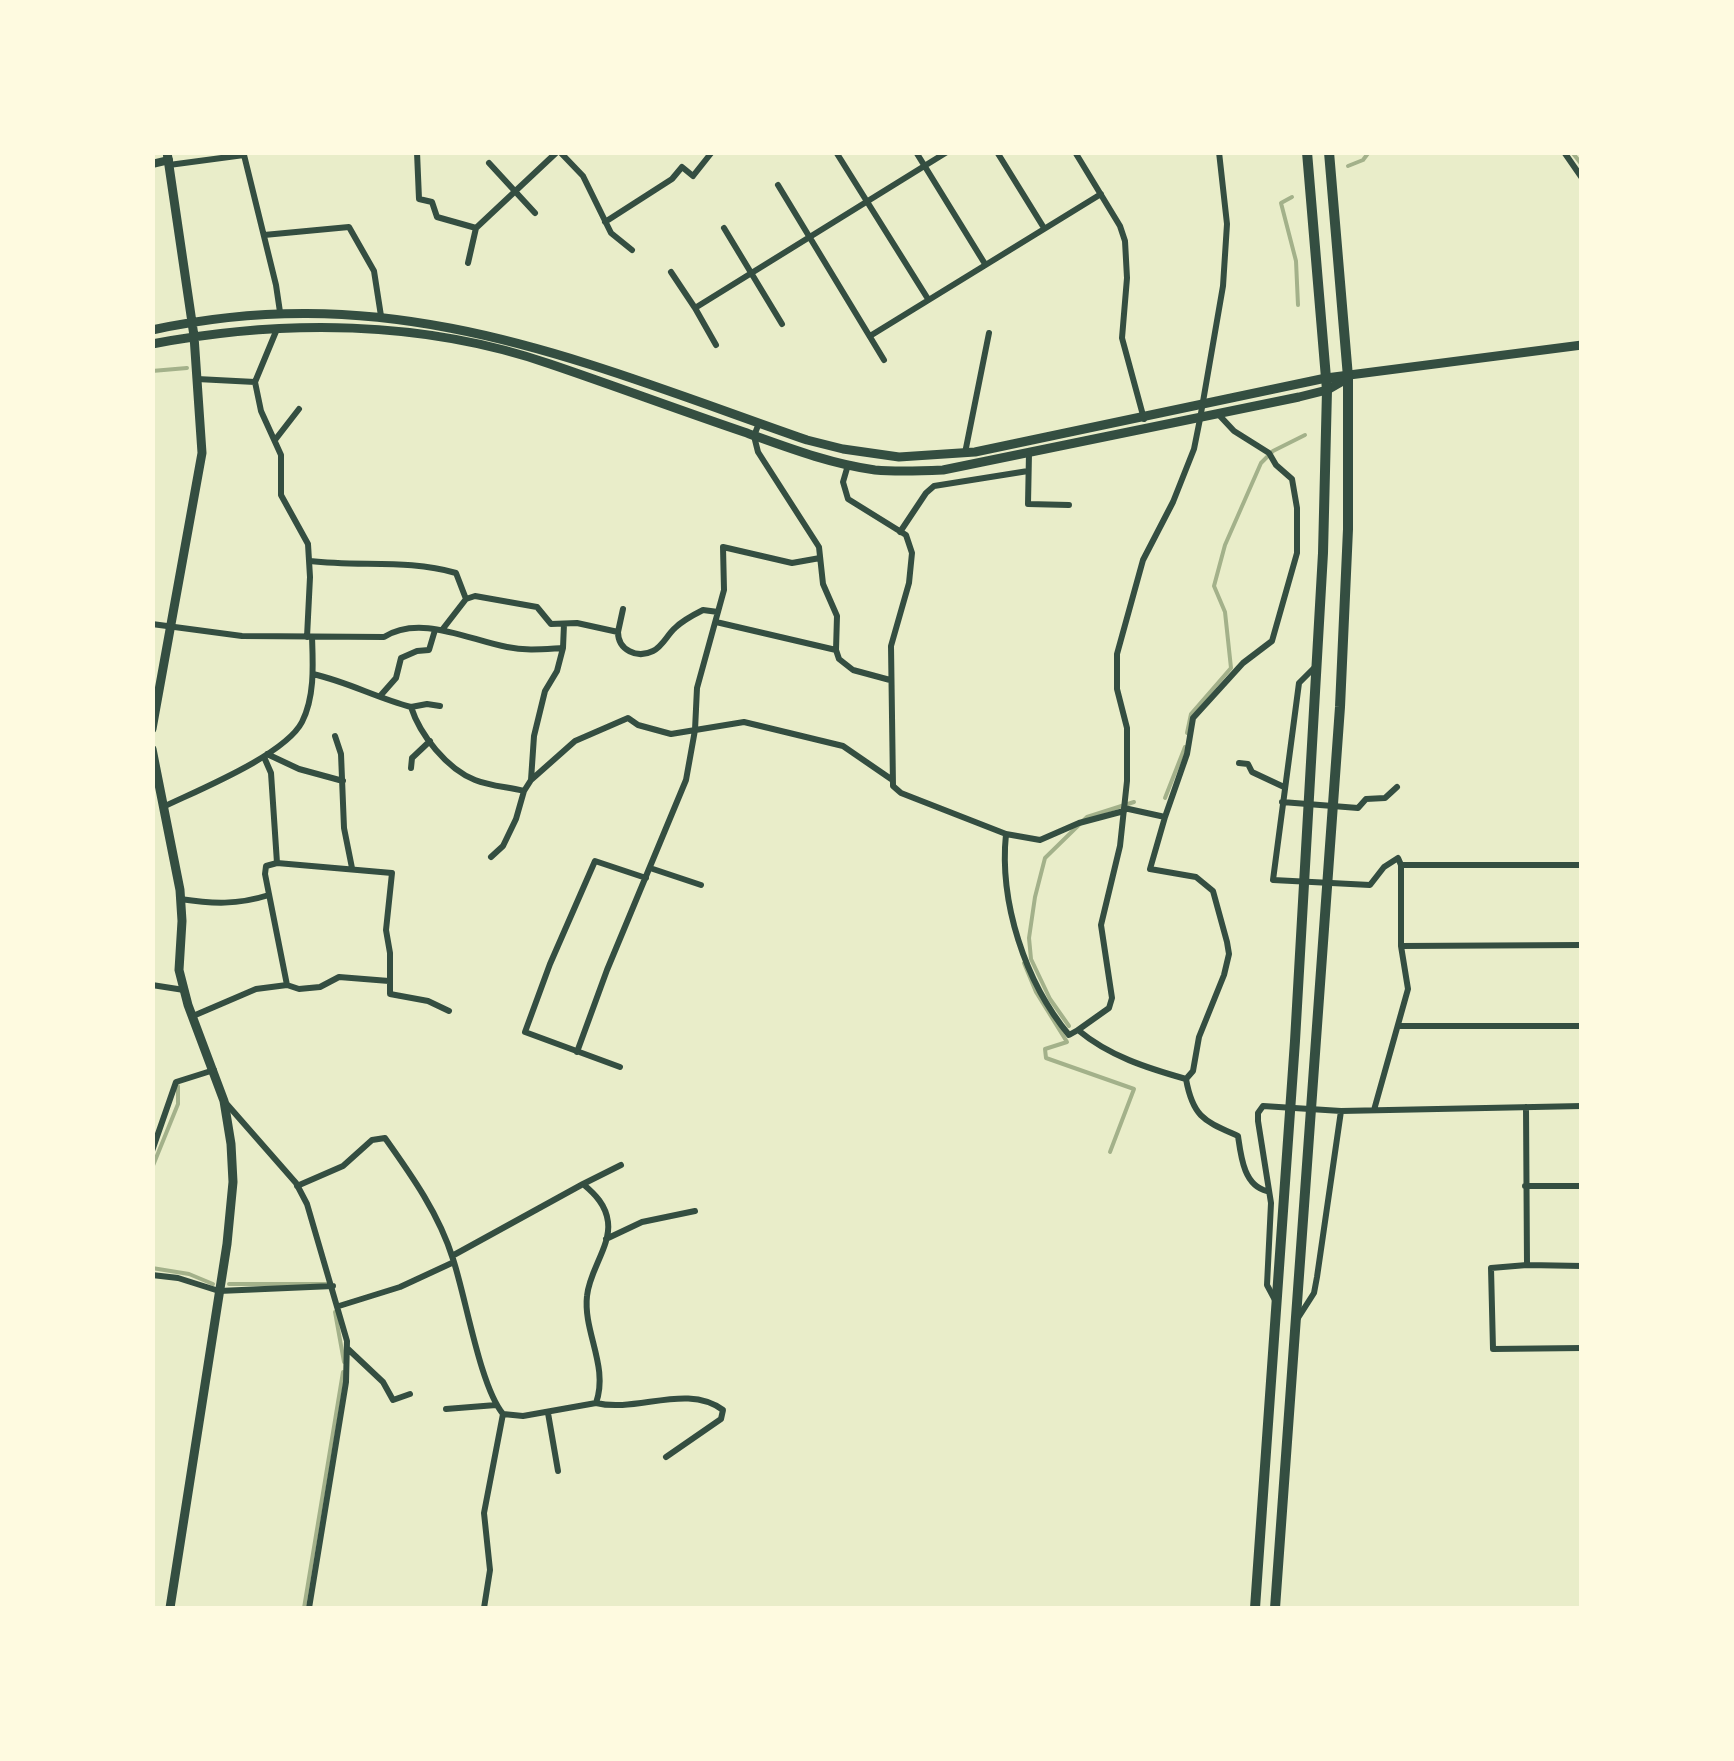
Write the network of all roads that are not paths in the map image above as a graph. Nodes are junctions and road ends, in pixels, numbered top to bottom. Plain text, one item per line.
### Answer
1 (254, 152) edge
2 (417, 152) edge
3 (558, 152) edge
4 (712, 152) edge
5 (836, 152) edge
6 (916, 152) edge
7 (947, 152) edge
8 (997, 152) edge
9 (1076, 152) edge
10 (1220, 152) edge
11 (1306, 152) edge
12 (1329, 152) edge
13 (1564, 152) edge
14 (240, 155) edge
15 (168, 159) edge
16 (488, 163) dead end
17 (152, 164) edge
18 (924, 166) junction
19 (1582, 178) edge
20 (778, 185) dead end
21 (516, 192) junction
22 (1101, 194) junction
23 (868, 201) junction
24 (535, 213) dead end
25 (605, 222) junction
26 (476, 228) junction
27 (724, 228) dead end
28 (1044, 228) junction
29 (264, 234) junction
30 (810, 238) junction
31 (632, 250) dead end
32 (468, 263) dead end
33 (985, 264) junction
34 (671, 272) dead end
35 (752, 273) junction
36 (928, 300) junction
37 (695, 308) junction
38 (280, 312) junction
39 (381, 316) junction
40 (192, 322) junction
41 (782, 324) dead end
42 (277, 328) junction
43 (152, 330) edge
44 (989, 333) dead end
45 (194, 336) junction
46 (870, 336) junction
47 (152, 344) edge
48 (716, 344) dead end
49 (1582, 345) edge
50 (884, 360) dead end
51 (1348, 377) junction
52 (198, 378) junction
53 (255, 382) junction
54 (1327, 384) junction
55 (1203, 404) junction
56 (299, 410) dead end
57 (1219, 415) junction
58 (1144, 416) junction
59 (1200, 419) junction
60 (759, 423) junction
61 (1147, 429) junction
62 (754, 436) junction
63 (274, 440) junction
64 (964, 453) junction
65 (1028, 453) junction
66 (849, 464) junction
67 (1028, 471) junction
68 (1069, 506) dead end
69 (900, 532) junction
70 (820, 558) junction
71 (310, 560) junction
72 (466, 599) junction
73 (624, 609) dead end
74 (718, 612) junction
75 (716, 622) junction
76 (152, 624) edge
77 (564, 624) junction
78 (170, 626) junction
79 (438, 631) junction
80 (618, 632) junction
81 (309, 637) junction
82 (563, 648) junction
83 (836, 650) junction
84 (1317, 665) junction
85 (313, 674) junction
86 (890, 680) junction
87 (381, 695) junction
88 (440, 706) dead end
89 (411, 707) junction
90 (152, 729) edge
91 (695, 730) junction
92 (335, 736) dead end
93 (430, 742) junction
94 (152, 750) edge
95 (265, 756) junction
96 (1239, 763) dead end
97 (411, 768) dead end
98 (892, 779) junction
99 (532, 780) junction
100 (342, 781) junction
101 (1397, 786) dead end
102 (1284, 787) junction
103 (524, 791) junction
104 (1282, 802) junction
105 (164, 807) junction
106 (1124, 807) junction
107 (1164, 817) junction
108 (1006, 834) junction
109 (491, 857) dead end
110 (276, 863) junction
111 (1401, 865) junction
112 (1582, 865) edge
113 (352, 868) junction
114 (650, 868) junction
115 (646, 878) junction
116 (700, 885) dead end
117 (269, 894) junction
118 (180, 899) junction
119 (1402, 946) junction
120 (1582, 946) edge
121 (389, 980) junction
122 (152, 985) edge
123 (287, 985) junction
124 (184, 990) junction
125 (449, 1011) dead end
126 (192, 1016) junction
127 (1398, 1026) junction
128 (1582, 1026) edge
129 (1078, 1030) junction
130 (577, 1052) junction
131 (620, 1067) dead end
132 (215, 1070) junction
133 (1186, 1079) junction
134 (224, 1101) junction
135 (1582, 1106) edge
136 (1526, 1108) junction
137 (1339, 1110) junction
138 (1374, 1110) junction
139 (152, 1151) edge
140 (620, 1166) dead end
141 (583, 1184) junction
142 (298, 1186) junction
143 (1525, 1186) junction
144 (1582, 1186) edge
145 (1267, 1192) junction
146 (695, 1211) dead end
147 (606, 1239) junction
148 (453, 1259) junction
149 (1527, 1266) junction
150 (1582, 1266) edge
151 (152, 1275) edge
152 (332, 1286) junction
153 (220, 1291) junction
154 (1275, 1300) junction
155 (338, 1306) junction
156 (1296, 1320) junction
157 (348, 1348) junction
158 (1582, 1348) edge
159 (410, 1394) dead end
160 (596, 1403) junction
161 (496, 1405) junction
162 (446, 1409) dead end
163 (548, 1413) junction
164 (502, 1414) junction
165 (666, 1457) dead end
166 (558, 1471) dead end
167 (170, 1608) edge
168 (310, 1608) edge
169 (484, 1608) edge
170 (1255, 1608) edge
171 (1275, 1608) edge

1 - 14 street
2 - 26 street
3 - 21 street
3 - 25 street
4 - 25 street
5 - 23 street
6 - 18 street
7 - 18 street
8 - 28 street
9 - 22 street
10 - 55 street
11 - 54 highway
12 - 51 highway
13 - 19 street
14 - 15 street
14 - 29 street
15 - 17 street
15 - 40 main road
16 - 21 street
18 - 23 street
18 - 33 street
20 - 30 street
21 - 24 street
21 - 26 street
22 - 28 street
22 - 58 street
23 - 30 street
23 - 36 street
25 - 31 street
26 - 32 street
27 - 35 street
28 - 33 street
29 - 38 street
29 - 39 street
30 - 35 street
30 - 46 street
33 - 36 street
34 - 37 street
35 - 37 street
35 - 41 street
36 - 46 street
37 - 48 street
38 - 39 main road
38 - 40 main road
39 - 60 main road
40 - 43 main road
40 - 45 main road
42 - 45 main road
42 - 53 street
42 - 62 main road
44 - 64 street
45 - 47 main road
45 - 52 main road
46 - 50 street
49 - 51 main road
51 - 54 main road
51 - 156 highway
52 - 53 street
52 - 78 main road
53 - 63 street
54 - 55 main road
54 - 57 main road
54 - 84 highway
55 - 58 main road
55 - 59 street
56 - 63 street
57 - 59 main road
57 - 107 street
58 - 61 street
58 - 64 main road
59 - 61 main road
59 - 106 street
60 - 62 street
60 - 64 main road
61 - 65 main road
62 - 66 main road
62 - 70 street
63 - 71 street
65 - 66 main road
65 - 67 street
66 - 69 street
67 - 68 street
67 - 69 street
69 - 86 street
70 - 74 street
70 - 83 street
71 - 72 street
71 - 81 street
72 - 77 street
72 - 79 street
73 - 80 street
74 - 75 street
74 - 80 street
75 - 83 street
75 - 91 street
76 - 78 street
77 - 80 street
77 - 82 street
78 - 81 street
78 - 90 main road
79 - 81 street
79 - 82 street
79 - 87 street
81 - 85 street
82 - 99 street
83 - 86 street
84 - 102 street
84 - 154 highway
85 - 87 street
85 - 95 street
86 - 98 street
87 - 89 street
88 - 89 street
89 - 93 street
91 - 98 street
91 - 99 street
91 - 114 street
92 - 100 street
93 - 97 street
93 - 103 street
94 - 105 main road
95 - 100 street
95 - 105 street
95 - 110 street
96 - 102 street
98 - 108 street
99 - 103 street
100 - 113 street
101 - 104 street
102 - 104 street
103 - 109 street
104 - 111 street
105 - 118 main road
106 - 107 street
106 - 108 street
106 - 129 street
107 - 133 street
108 - 129 street
110 - 113 street
110 - 117 street
111 - 112 street
111 - 119 street
113 - 121 street
114 - 115 street
114 - 116 street
115 - 130 street
115 - 130 street
117 - 118 street
117 - 123 street
118 - 124 main road
119 - 120 street
119 - 127 street
121 - 123 street
121 - 125 street
122 - 124 street
123 - 126 street
124 - 126 main road
126 - 132 main road
127 - 128 street
127 - 138 street
129 - 133 street
130 - 131 street
132 - 134 main road
132 - 139 street
133 - 145 street
134 - 142 street
134 - 153 main road
135 - 136 street
136 - 138 street
136 - 143 street
137 - 138 street
137 - 145 street
137 - 156 street
140 - 141 street
141 - 147 street
141 - 148 street
142 - 148 street
142 - 152 street
143 - 144 street
143 - 149 street
145 - 154 street
146 - 147 street
147 - 160 street
148 - 155 street
148 - 161 street
149 - 150 street
149 - 158 street
151 - 153 street
152 - 153 street
152 - 155 street
153 - 167 main road
154 - 170 highway
155 - 157 street
156 - 171 highway
157 - 159 street
157 - 168 street
160 - 163 street
160 - 165 street
161 - 162 street
161 - 164 street
163 - 164 street
163 - 166 street
164 - 169 street

